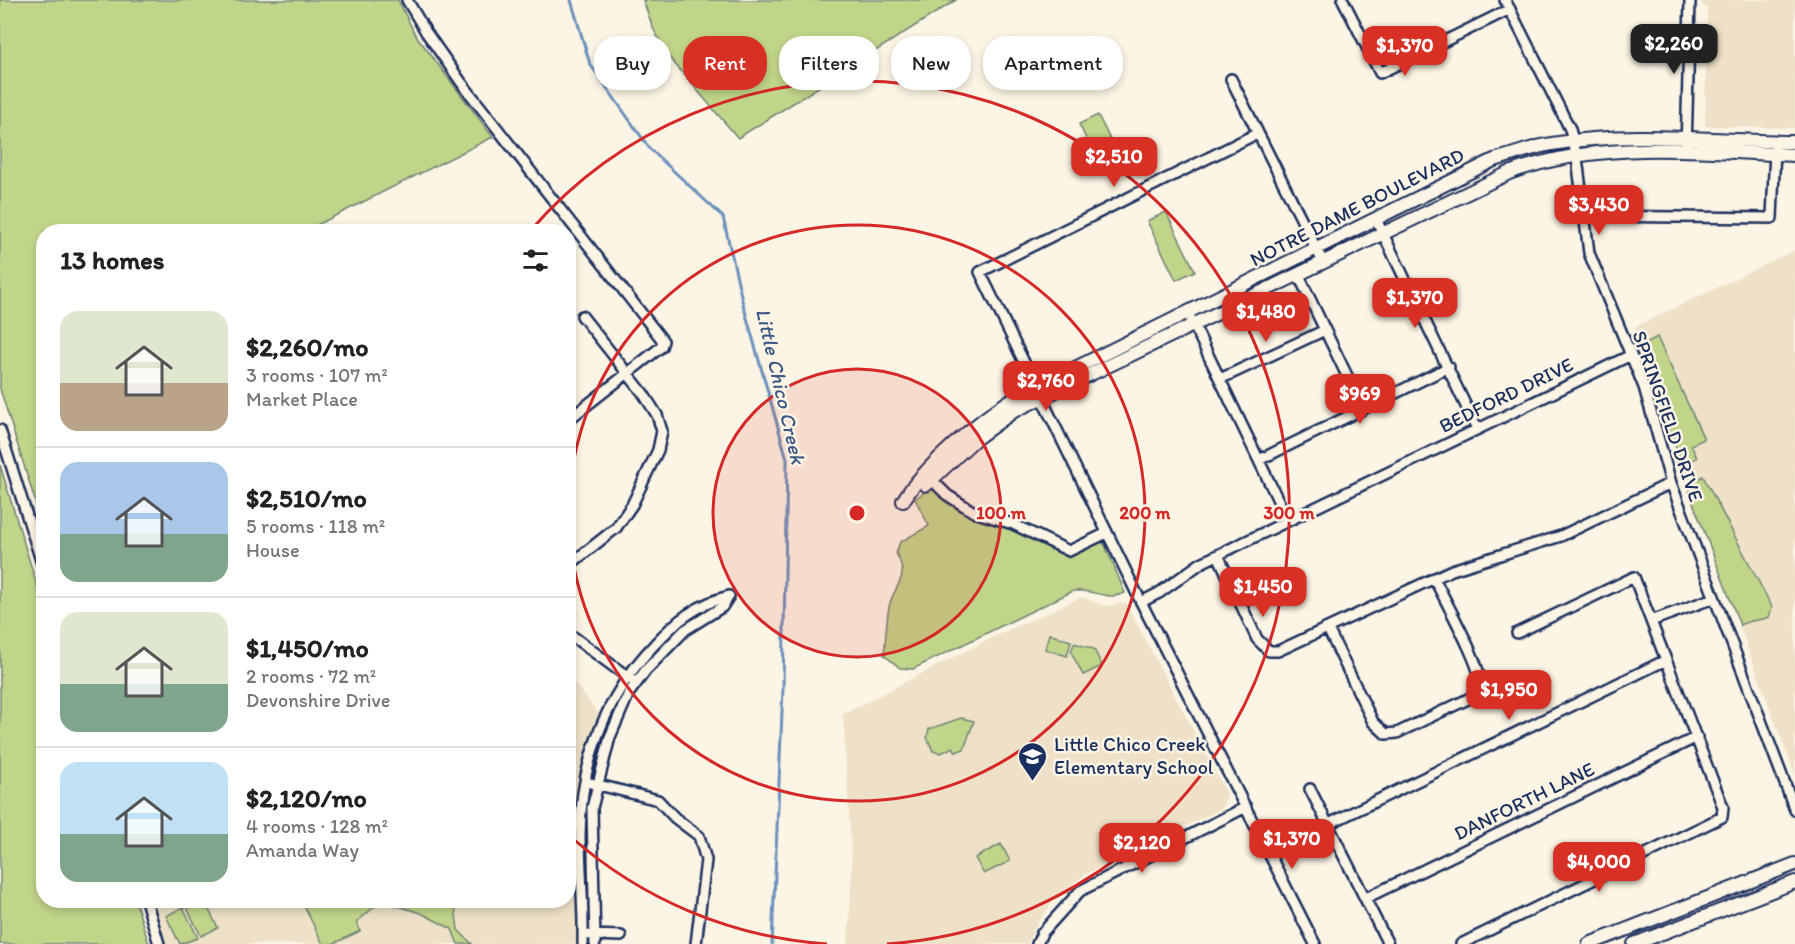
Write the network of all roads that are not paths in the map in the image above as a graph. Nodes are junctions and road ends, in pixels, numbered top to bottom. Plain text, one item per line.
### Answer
1 (407, 0) edge
2 (1343, 0) edge
3 (1505, 0) edge
4 (1690, 0) edge
5 (1510, 9) junction
6 (1231, 79) dead end
7 (1258, 133) junction
8 (1686, 137) junction
9 (1573, 141) junction
10 (1795, 142) edge
11 (1775, 148) junction
12 (1686, 150) junction
13 (1576, 155) junction
14 (1795, 155) edge
15 (1582, 216) junction
16 (1376, 219) junction
17 (572, 224) edge
18 (576, 229) edge
19 (1383, 233) junction
20 (1317, 249) junction
21 (1323, 262) junction
22 (1298, 274) junction
23 (582, 316) dead end
24 (1191, 319) junction
25 (1325, 330) junction
26 (1631, 355) junction
27 (1449, 367) junction
28 (628, 374) junction
29 (1220, 380) junction
30 (1039, 393) junction
31 (1363, 409) junction
32 (576, 414) edge
33 (1477, 429) junction
34 (0, 430) edge
35 (1258, 460) junction
36 (929, 477) joint
37 (1671, 483) junction
38 (1288, 521) junction
39 (1107, 533) junction
40 (36, 545) edge
41 (1218, 555) junction
42 (576, 560) edge
43 (1434, 578) junction
44 (1714, 598) junction
45 (1141, 602) junction
46 (1651, 621) junction
47 (1328, 628) junction
48 (1517, 633) dead end
49 (576, 639) edge
50 (1666, 660) junction
51 (627, 676) junction
52 (636, 683) junction
53 (1697, 737) junction
54 (586, 782) junction
55 (597, 785) junction
56 (1310, 789) dead end
57 (1246, 807) junction
58 (1795, 810) edge
59 (1328, 825) junction
60 (1269, 853) junction
61 (1795, 864) edge
62 (1795, 882) edge
63 (1366, 898) junction
64 (148, 908) edge
65 (621, 936) dead end
66 (583, 940) edge
67 (595, 940) edge
68 (159, 944) edge
69 (696, 944) edge
70 (1037, 944) edge
71 (1314, 944) edge
72 (1388, 944) edge
73 (1461, 944) edge
74 (1589, 944) edge
75 (1634, 944) edge

1 - 17 street
2 - 5 street
3 - 5 street, SPRINGFIELD DRIVE
4 - 8 street
5 - 9 street, SPRINGFIELD DRIVE
6 - 7 street
7 - 20 street
7 - 30 street
8 - 9 street, NOTRE DAME BOULEVARD
8 - 11 street, NOTRE DAME BOULEVARD
8 - 12 street
9 - 13 street, SPRINGFIELD DRIVE
9 - 16 street, NOTRE DAME BOULEVARD
10 - 11 street, NOTRE DAME BOULEVARD
11 - 12 street, NOTRE DAME BOULEVARD
11 - 14 street, NOTRE DAME BOULEVARD
11 - 15 street
12 - 13 street, NOTRE DAME BOULEVARD
13 - 15 street, SPRINGFIELD DRIVE
13 - 19 street, NOTRE DAME BOULEVARD
15 - 26 street, SPRINGFIELD DRIVE
16 - 19 street
16 - 20 street, NOTRE DAME BOULEVARD
18 - 28 street
19 - 21 street, NOTRE DAME BOULEVARD
19 - 27 street
20 - 21 street
20 - 24 street, NOTRE DAME BOULEVARD
21 - 22 street, NOTRE DAME BOULEVARD
22 - 24 street, NOTRE DAME BOULEVARD
22 - 25 street
23 - 28 street
24 - 29 street
24 - 30 street, NOTRE DAME BOULEVARD
25 - 29 street
25 - 31 street
26 - 33 street, BEDFORD DRIVE
26 - 37 street, SPRINGFIELD DRIVE
27 - 31 street
27 - 33 street
28 - 32 street
28 - 42 street
29 - 35 street
30 - 36 street, NOTRE DAME BOULEVARD
30 - 39 street
31 - 35 street
33 - 38 street, BEDFORD DRIVE
34 - 40 street
35 - 38 street
36 - 39 street
37 - 43 street
37 - 44 street, SPRINGFIELD DRIVE
38 - 41 street, BEDFORD DRIVE
39 - 45 street
41 - 45 street, BEDFORD DRIVE
41 - 47 street
43 - 47 street
43 - 47 street
44 - 46 street
44 - 58 street, SPRINGFIELD DRIVE
45 - 57 street
46 - 48 street
46 - 50 street
49 - 51 street
50 - 53 street
50 - 59 street
51 - 52 street
51 - 52 street
51 - 54 street
52 - 55 street
53 - 63 street, DANFORTH LANE
53 - 73 street
54 - 55 street
54 - 66 street
55 - 67 street
55 - 69 street
56 - 59 street
57 - 60 street
57 - 70 street
59 - 60 street
59 - 63 street
60 - 71 street
61 - 74 street
62 - 75 street
63 - 72 street
64 - 68 street
65 - 67 street
66 - 67 street

